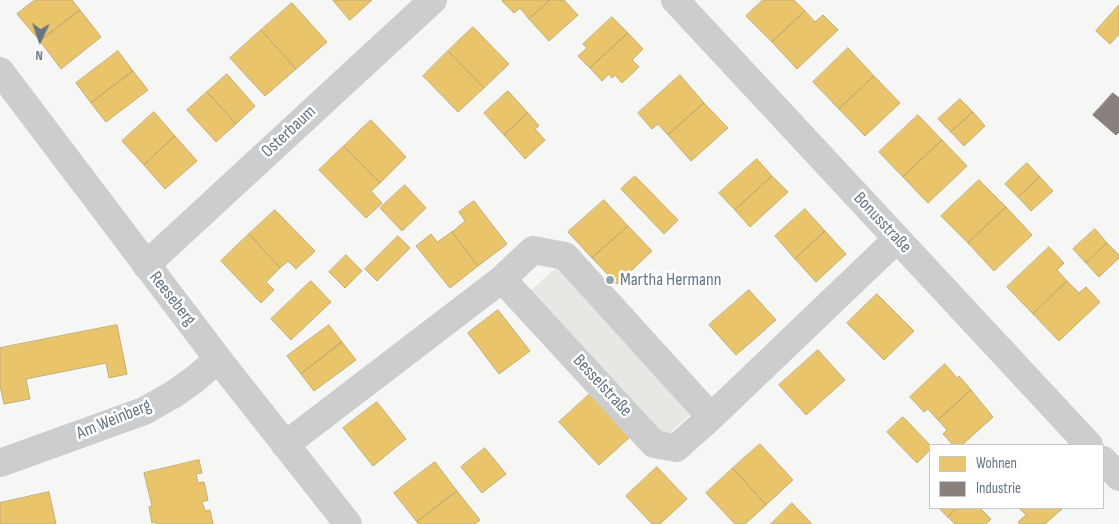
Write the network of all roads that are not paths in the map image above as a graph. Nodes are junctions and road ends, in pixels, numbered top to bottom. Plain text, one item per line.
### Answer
1 (433, 0) edge
2 (675, 0) edge
3 (0, 71) edge
4 (897, 239) junction
5 (146, 265) junction
6 (502, 278) junction
7 (218, 359) junction
8 (711, 417) junction
9 (1088, 444) edge
10 (285, 445) junction
11 (1104, 461) edge
12 (0, 463) edge
13 (1119, 478) edge
14 (348, 524) edge

1 - 5 street, Osterbaum
2 - 4 street, Bonusstraße
3 - 5 street, Reeseberg
4 - 8 street, Besselstraße
4 - 9 street, Bonusstraße
5 - 7 street, Reeseberg
6 - 8 street
6 - 8 street, Besselstraße
6 - 10 street
7 - 10 street, Reeseberg
7 - 12 street, Am Weinberg
10 - 14 street, Reeseberg
11 - 13 street

